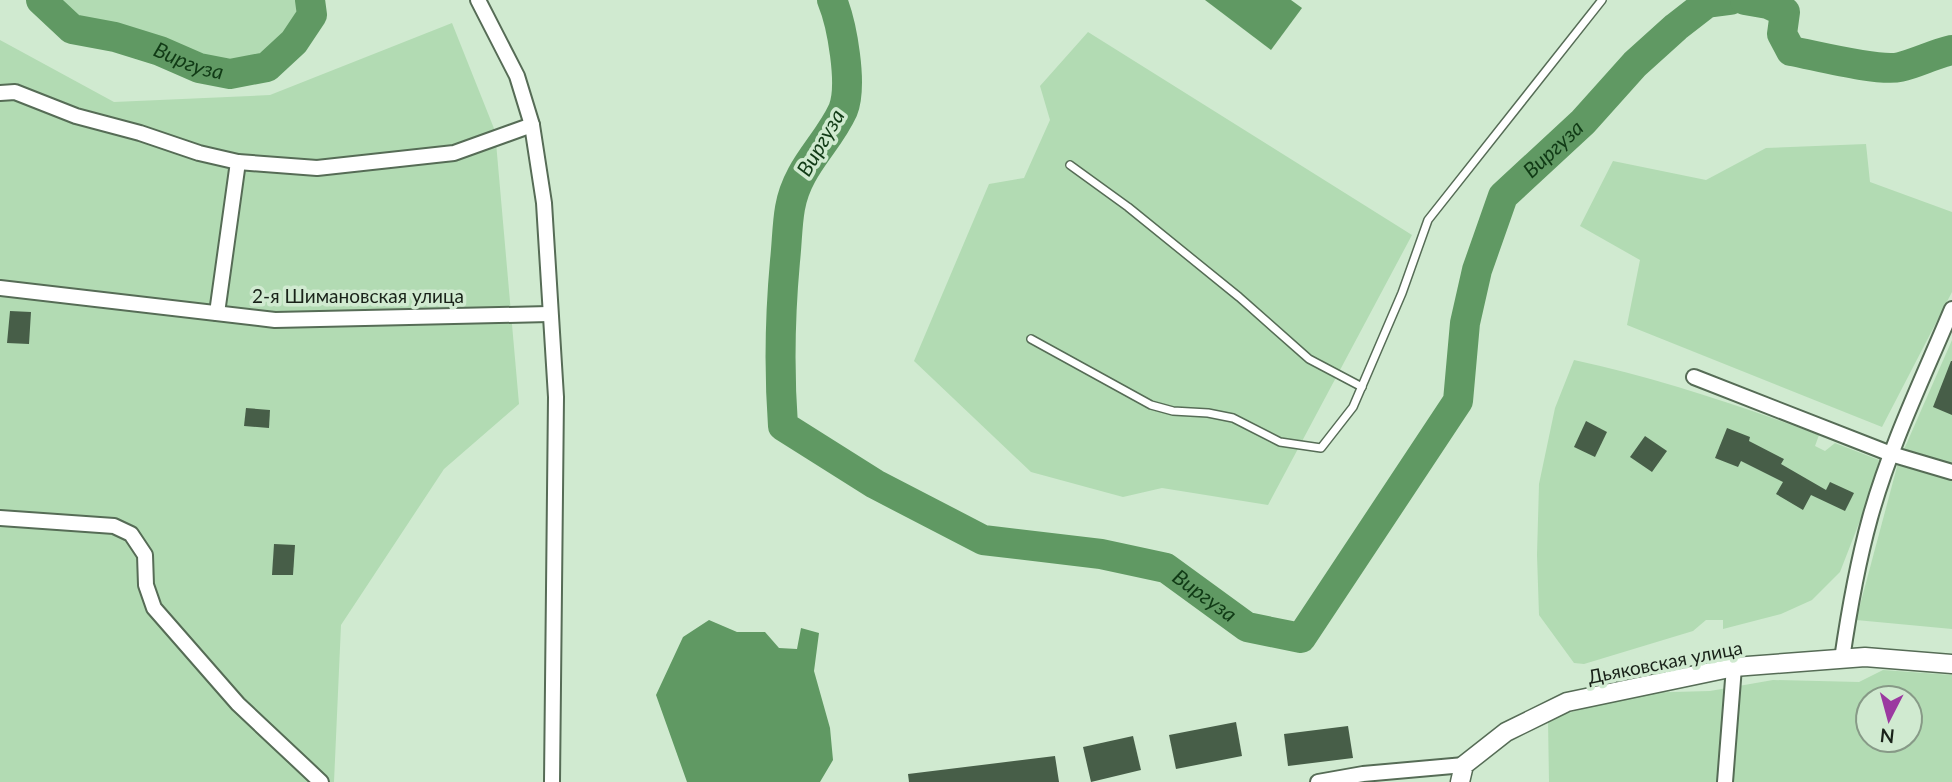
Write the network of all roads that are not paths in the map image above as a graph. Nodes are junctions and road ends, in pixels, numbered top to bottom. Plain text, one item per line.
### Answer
1 (478, 0) edge
2 (1602, 0) edge
3 (0, 93) edge
4 (532, 125) junction
5 (239, 162) junction
6 (1070, 165) dead end
7 (0, 288) edge
8 (1952, 309) edge
9 (217, 313) junction
10 (549, 314) junction
11 (1031, 339) dead end
12 (1695, 377) dead end
13 (1362, 387) junction
14 (1891, 454) junction
15 (1952, 472) edge
16 (0, 518) edge
17 (1842, 659) junction
18 (1952, 664) edge
19 (1734, 667) junction
20 (1462, 774) edge
21 (321, 782) edge
22 (552, 782) edge
23 (1318, 782) edge
24 (1725, 782) edge

1 - 4 street
2 - 13 lane
3 - 5 street
4 - 5 street
4 - 10 street
5 - 9 street
6 - 13 lane
7 - 9 street, 2-я Шимановская улица
8 - 14 street
9 - 10 street, 2-я Шимановская улица
10 - 22 street
11 - 13 lane
12 - 14 street
14 - 15 street
14 - 17 street
16 - 21 street
17 - 18 street, Дьяковская улица
17 - 19 street, Дьяковская улица
19 - 20 street, Дьяковская улица
19 - 24 street
20 - 23 street

